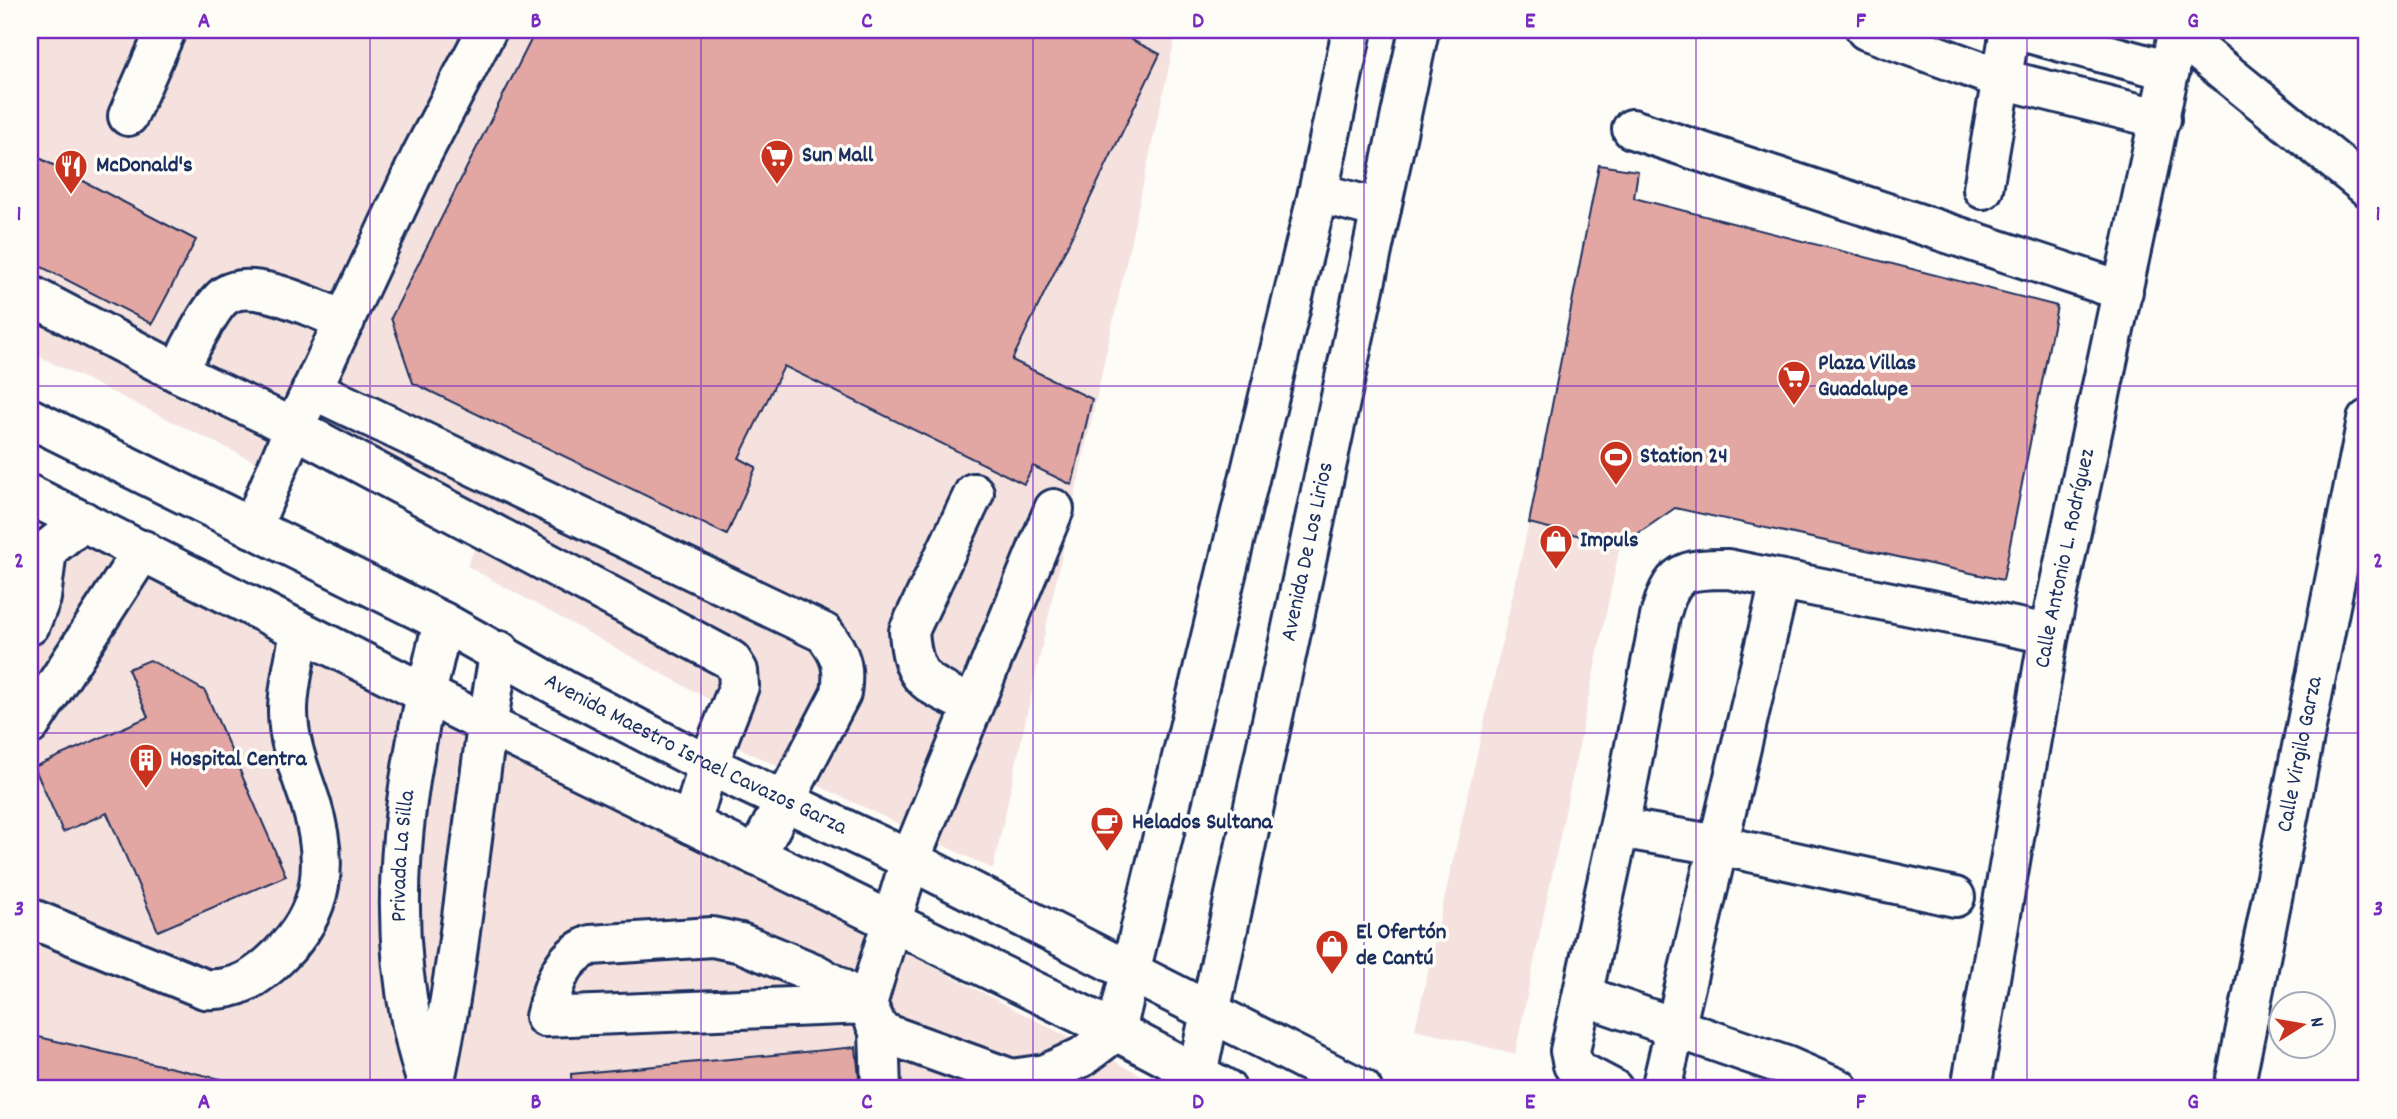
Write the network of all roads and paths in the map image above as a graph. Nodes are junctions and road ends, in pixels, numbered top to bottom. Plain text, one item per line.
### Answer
1 (487, 30) edge
2 (1352, 30) edge
3 (1419, 30) edge
4 (1866, 30) edge
5 (2010, 30) edge
6 (2017, 30) edge
7 (162, 31) edge
8 (2178, 32) edge
9 (2170, 71) junction
10 (2002, 79) junction
11 (128, 116) dead end
12 (2161, 119) junction
13 (1632, 129) dead end
14 (2367, 187) edge
15 (1983, 189) dead end
16 (1318, 194) junction
17 (1381, 209) junction
18 (2123, 291) junction
19 (30, 295) edge
20 (345, 321) junction
21 (177, 372) junction
22 (312, 389) junction
23 (30, 418) edge
24 (2367, 420) edge
25 (294, 428) junction
26 (974, 493) dead end
27 (30, 495) edge
28 (1054, 509) dead end
29 (83, 522) junction
30 (252, 528) junction
31 (38, 548) edge
32 (143, 550) junction
33 (1780, 580) junction
34 (443, 622) junction
35 (30, 625) edge
36 (300, 631) junction
37 (2049, 634) junction
38 (500, 651) junction
39 (425, 692) junction
40 (972, 706) junction
41 (486, 724) junction
42 (30, 725) edge
43 (708, 765) junction
44 (783, 800) junction
45 (691, 824) junction
46 (1619, 828) junction
47 (1718, 845) junction
48 (757, 856) junction
49 (910, 860) junction
50 (1955, 897) dead end
51 (30, 919) edge
52 (892, 922) junction
53 (1129, 973) junction
54 (1584, 996) junction
55 (1212, 1012) junction
56 (873, 1017) junction
57 (1676, 1027) junction
58 (1116, 1031) junction
59 (1211, 1082) edge
60 (431, 1089) edge
61 (881, 1089) edge
62 (1362, 1089) edge
63 (1613, 1089) edge
64 (1661, 1089) edge
65 (1839, 1089) edge
66 (1971, 1089) edge
67 (2234, 1089) edge

1 - 20 street
2 - 16 street
3 - 17 street, Avenida De Los Lirios
4 - 10 street
5 - 10 street
6 - 9 street
7 - 11 street
8 - 9 street, Calle Antonio L. Rodríguez
8 - 14 street
9 - 12 street, Calle Antonio L. Rodríguez
10 - 12 street
10 - 15 street
12 - 18 street, Calle Antonio L. Rodríguez
13 - 18 street
16 - 17 street
16 - 53 street
17 - 55 street, Avenida De Los Lirios
18 - 37 street, Calle Antonio L. Rodríguez
19 - 21 street
20 - 21 street
20 - 22 street
21 - 25 street
22 - 25 street
22 - 44 street
23 - 30 street, Avenida Maestro Israel Cavazos Garza
24 - 67 street, Calle Virgilo Garza
25 - 30 street
25 - 43 street
26 - 40 street
27 - 29 street
28 - 40 street
29 - 31 street
29 - 32 street
30 - 34 street, Avenida Maestro Israel Cavazos Garza
31 - 35 street
32 - 36 street
32 - 42 street
33 - 37 street
33 - 46 street
33 - 47 street
34 - 38 street, Avenida Maestro Israel Cavazos Garza
34 - 39 street, Privada La Silla
36 - 39 street
36 - 51 street
37 - 66 street, Calle Antonio L. Rodríguez
38 - 41 street, Privada La Silla
38 - 43 street, Avenida Maestro Israel Cavazos Garza
39 - 41 street
39 - 60 street, Privada La Silla
40 - 49 street
41 - 45 street
41 - 60 street, Privada La Silla
43 - 44 street, Avenida Maestro Israel Cavazos Garza
43 - 45 street
44 - 48 street
44 - 49 street, Avenida Maestro Israel Cavazos Garza
45 - 48 street
46 - 47 street
46 - 54 street
47 - 50 street
47 - 57 street
48 - 52 street
49 - 52 street
49 - 53 street, Avenida Maestro Israel Cavazos Garza
52 - 56 street
52 - 58 street
53 - 55 street, Avenida Maestro Israel Cavazos Garza
53 - 58 street
54 - 57 street
54 - 63 street
55 - 59 street, Avenida De Los Lirios
55 - 62 street, Avenida Maestro Israel Cavazos Garza
56 - 56 street
56 - 58 street
56 - 61 street
57 - 64 street
57 - 65 street
58 - 59 street

